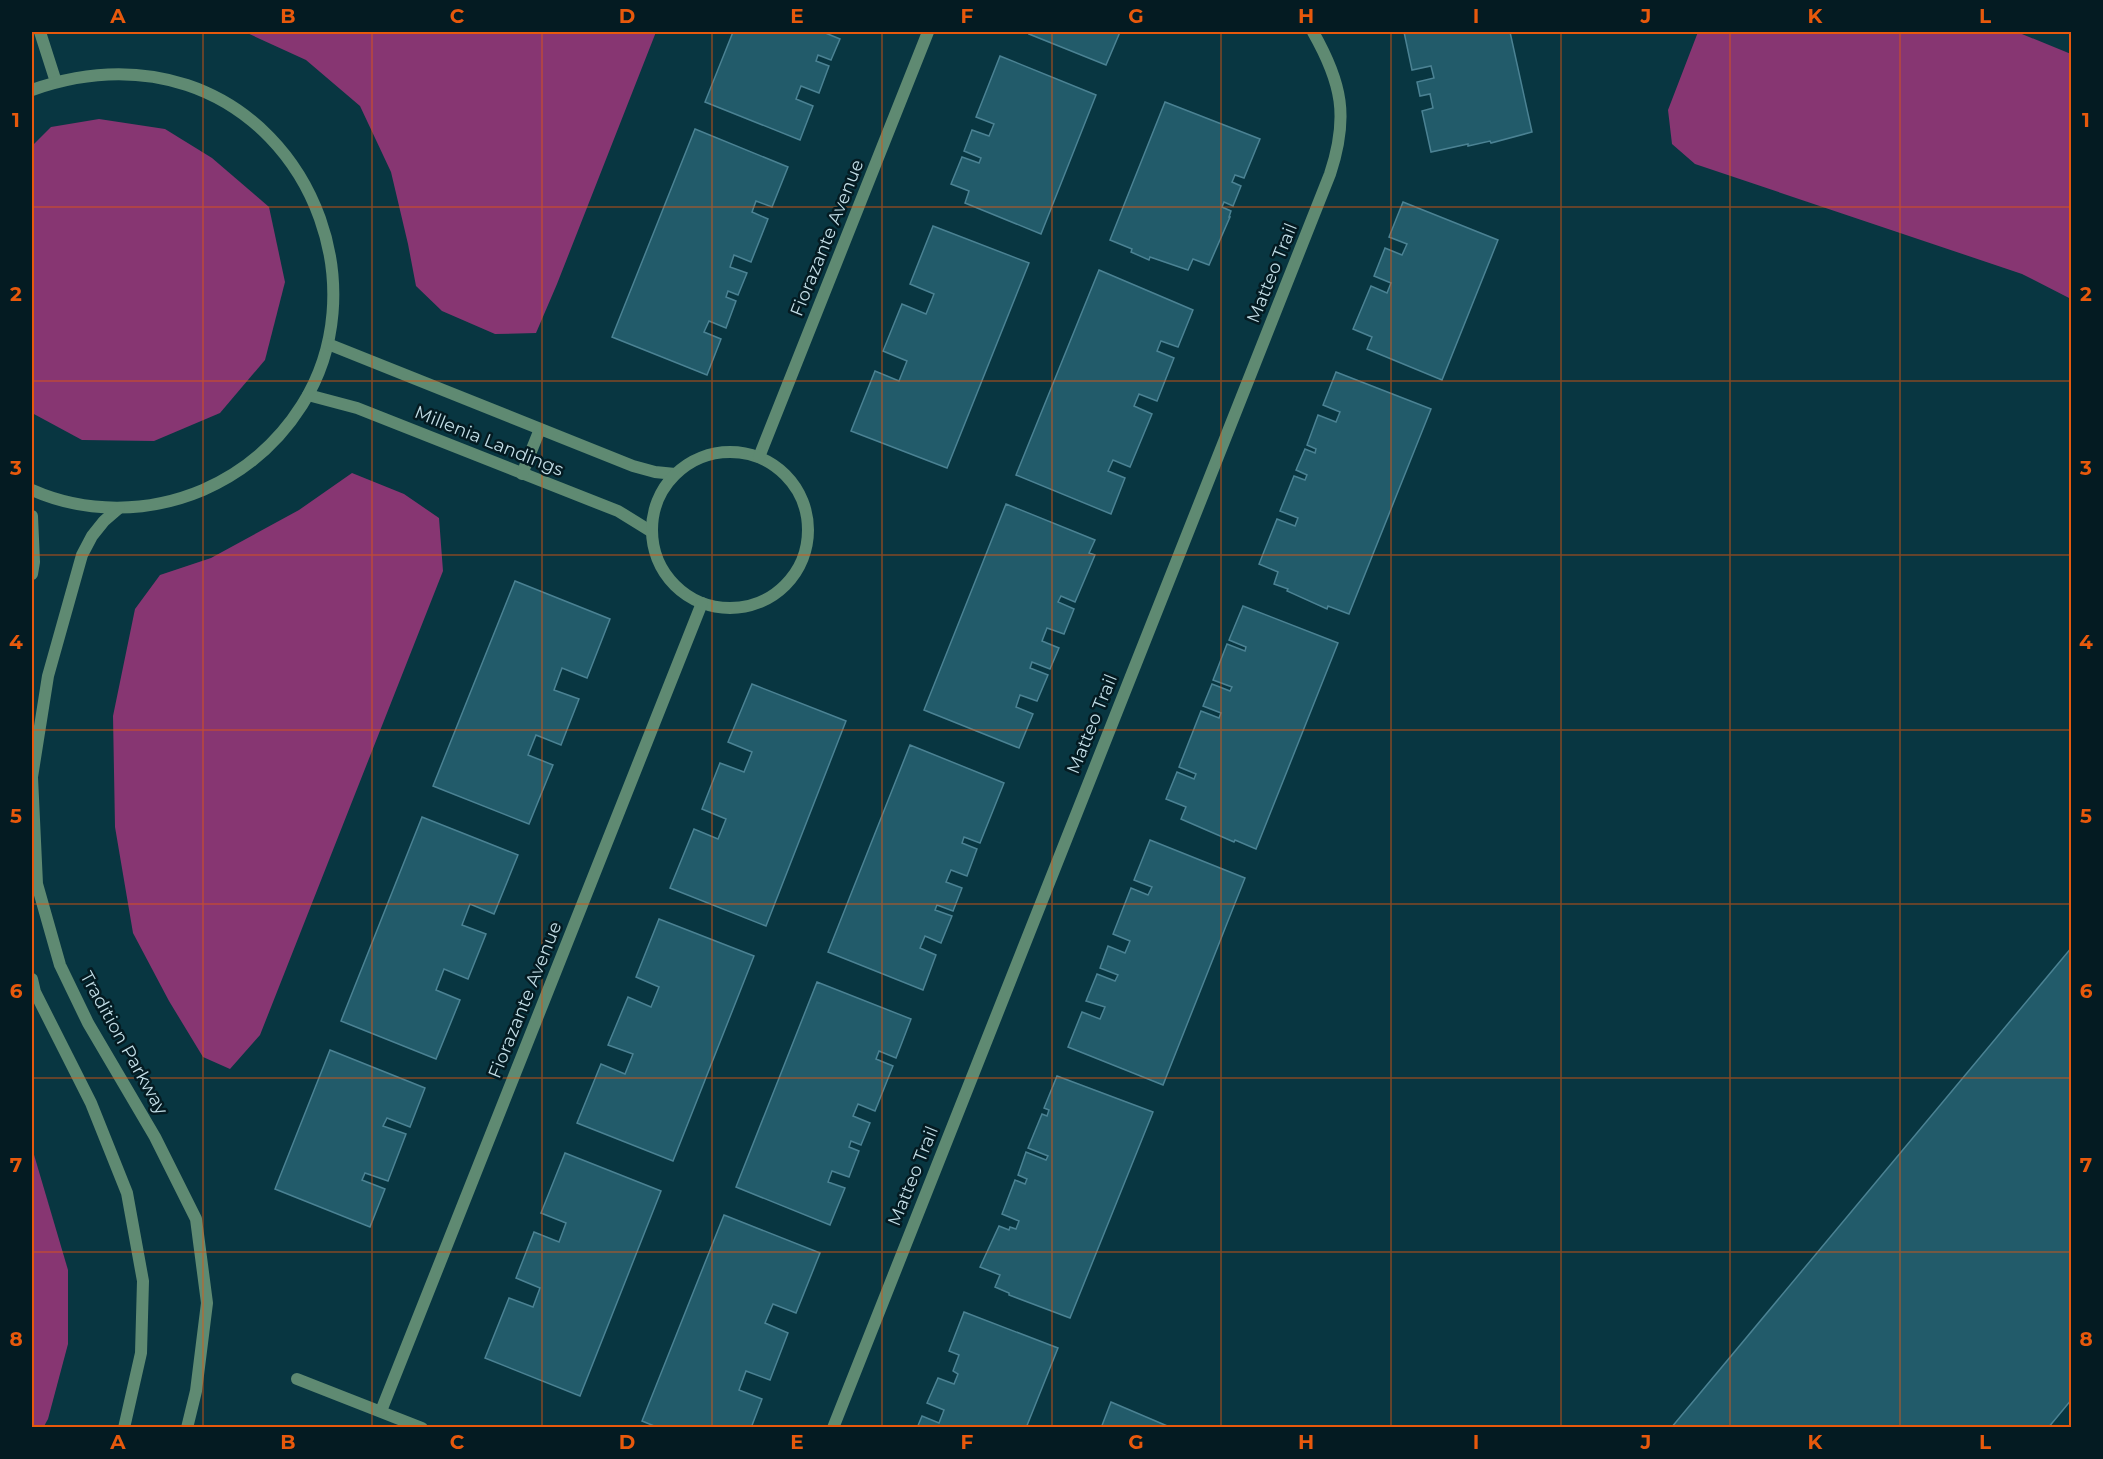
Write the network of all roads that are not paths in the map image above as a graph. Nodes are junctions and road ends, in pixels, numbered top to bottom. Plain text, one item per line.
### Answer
1 (40, 32) edge
2 (928, 32) edge
3 (1313, 32) edge
4 (56, 82) junction
5 (32, 90) edge
6 (328, 344) junction
7 (308, 395) junction
8 (540, 429) junction
9 (759, 457) junction
10 (522, 474) junction
11 (675, 474) junction
12 (32, 490) edge
13 (119, 508) junction
14 (32, 516) edge
15 (652, 532) junction
16 (32, 574) edge
17 (702, 603) junction
18 (32, 979) edge
19 (297, 1379) dead end
20 (381, 1411) junction
21 (124, 1428) edge
22 (187, 1428) edge
23 (422, 1428) edge
24 (833, 1428) edge

1 - 4 street
2 - 9 street, Fiorazante Avenue
3 - 24 street, Matteo Trail
4 - 5 street
4 - 6 street
6 - 7 street
6 - 8 street, Millenia Landings
7 - 10 street, Millenia Landings
7 - 13 street
8 - 10 street
8 - 11 street, Millenia Landings
9 - 11 street
9 - 17 street
10 - 15 street, Millenia Landings
11 - 15 street
12 - 13 street
13 - 22 street, Tradition Parkway
14 - 16 street
15 - 17 street
17 - 20 street, Fiorazante Avenue
18 - 21 street
19 - 20 street
20 - 23 street

